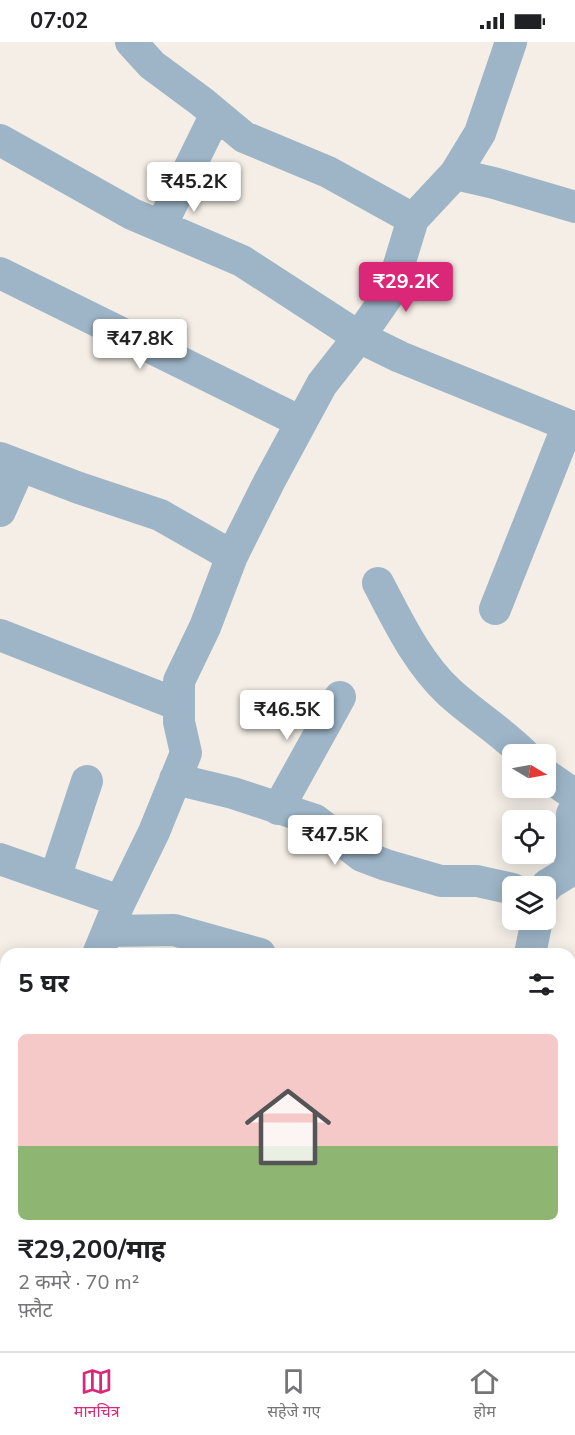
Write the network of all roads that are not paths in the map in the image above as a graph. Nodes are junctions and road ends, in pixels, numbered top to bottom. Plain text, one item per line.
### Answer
1 (131, 42) edge
2 (512, 42) edge
3 (216, 114) junction
4 (0, 140) edge
5 (454, 174) junction
6 (575, 207) edge
7 (413, 219) junction
8 (161, 226) junction
9 (0, 273) edge
10 (359, 337) junction
11 (302, 422) junction
12 (571, 427) edge
13 (10, 462) edge
14 (0, 511) edge
15 (232, 556) junction
16 (378, 584) dead end
17 (495, 609) dead end
18 (0, 635) edge
19 (339, 697) dead end
20 (179, 705) junction
21 (514, 744) edge
22 (176, 779) junction
23 (87, 781) dead end
24 (556, 782) edge
25 (575, 795) edge
26 (575, 808) edge
27 (278, 809) junction
28 (0, 859) edge
29 (564, 876) edge
30 (55, 878) junction
31 (502, 887) edge
32 (120, 901) junction
33 (535, 930) edge
34 (103, 942) edge
35 (238, 948) edge
36 (531, 948) edge

1 - 3 street
2 - 5 street
3 - 7 street
3 - 8 street
4 - 8 street
5 - 6 street
5 - 7 street
7 - 10 street
8 - 10 street
9 - 11 street
10 - 11 street
10 - 12 street
11 - 15 street
12 - 17 street
13 - 14 street
13 - 15 street
15 - 20 street
16 - 21 street
18 - 20 street
19 - 27 street
20 - 22 street
22 - 27 street
22 - 32 street
23 - 30 street
24 - 25 street
26 - 29 street
27 - 31 street
28 - 30 street
30 - 32 street
32 - 34 street
33 - 36 street
34 - 35 street

